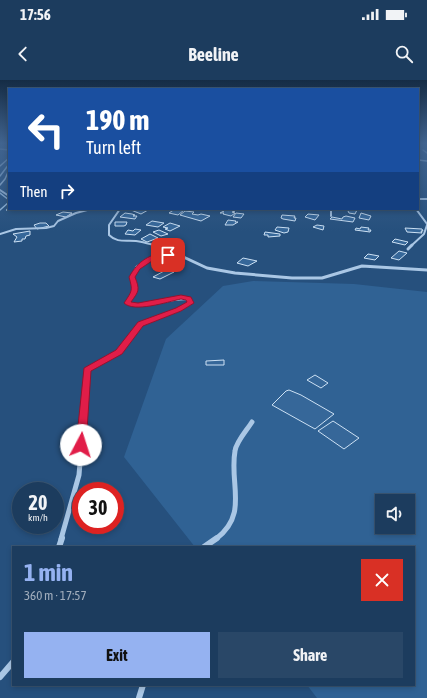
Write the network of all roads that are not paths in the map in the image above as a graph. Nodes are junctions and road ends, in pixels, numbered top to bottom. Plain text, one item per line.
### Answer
1 (8, 173) edge
2 (0, 185) edge
3 (87, 210) edge
4 (119, 210) edge
5 (331, 210) edge
6 (417, 210) edge
7 (331, 216) dead end
8 (427, 224) edge
9 (0, 234) edge
10 (408, 249) dead end
11 (179, 256) junction
12 (427, 270) edge
13 (252, 422) dead end
14 (59, 546) edge
15 (205, 546) edge
16 (12, 663) edge
17 (0, 677) edge
18 (143, 686) edge
19 (139, 698) edge

1 - 2 street
3 - 9 street
4 - 11 street
5 - 7 street
6 - 8 street
8 - 10 street
11 - 12 street
11 - 14 street
13 - 15 street
16 - 17 street
18 - 19 street

